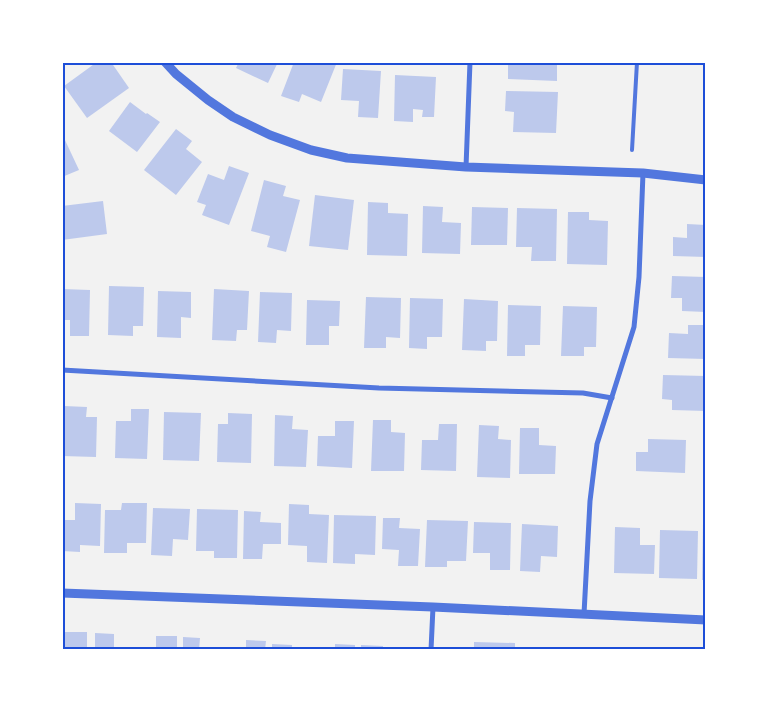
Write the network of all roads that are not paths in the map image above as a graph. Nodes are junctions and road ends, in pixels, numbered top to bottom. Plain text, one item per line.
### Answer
1 (165, 62) edge
2 (470, 62) edge
3 (637, 62) edge
4 (632, 150) dead end
5 (466, 167) junction
6 (643, 173) junction
7 (706, 180) edge
8 (62, 370) edge
9 (612, 398) junction
10 (62, 593) edge
11 (433, 607) junction
12 (584, 614) junction
13 (706, 620) edge
14 (431, 650) edge

1 - 5 street
2 - 5 street
3 - 4 lane
5 - 6 street
6 - 7 street
6 - 9 street
8 - 9 street
9 - 12 street
10 - 11 street
11 - 12 street
11 - 14 street
12 - 13 street

